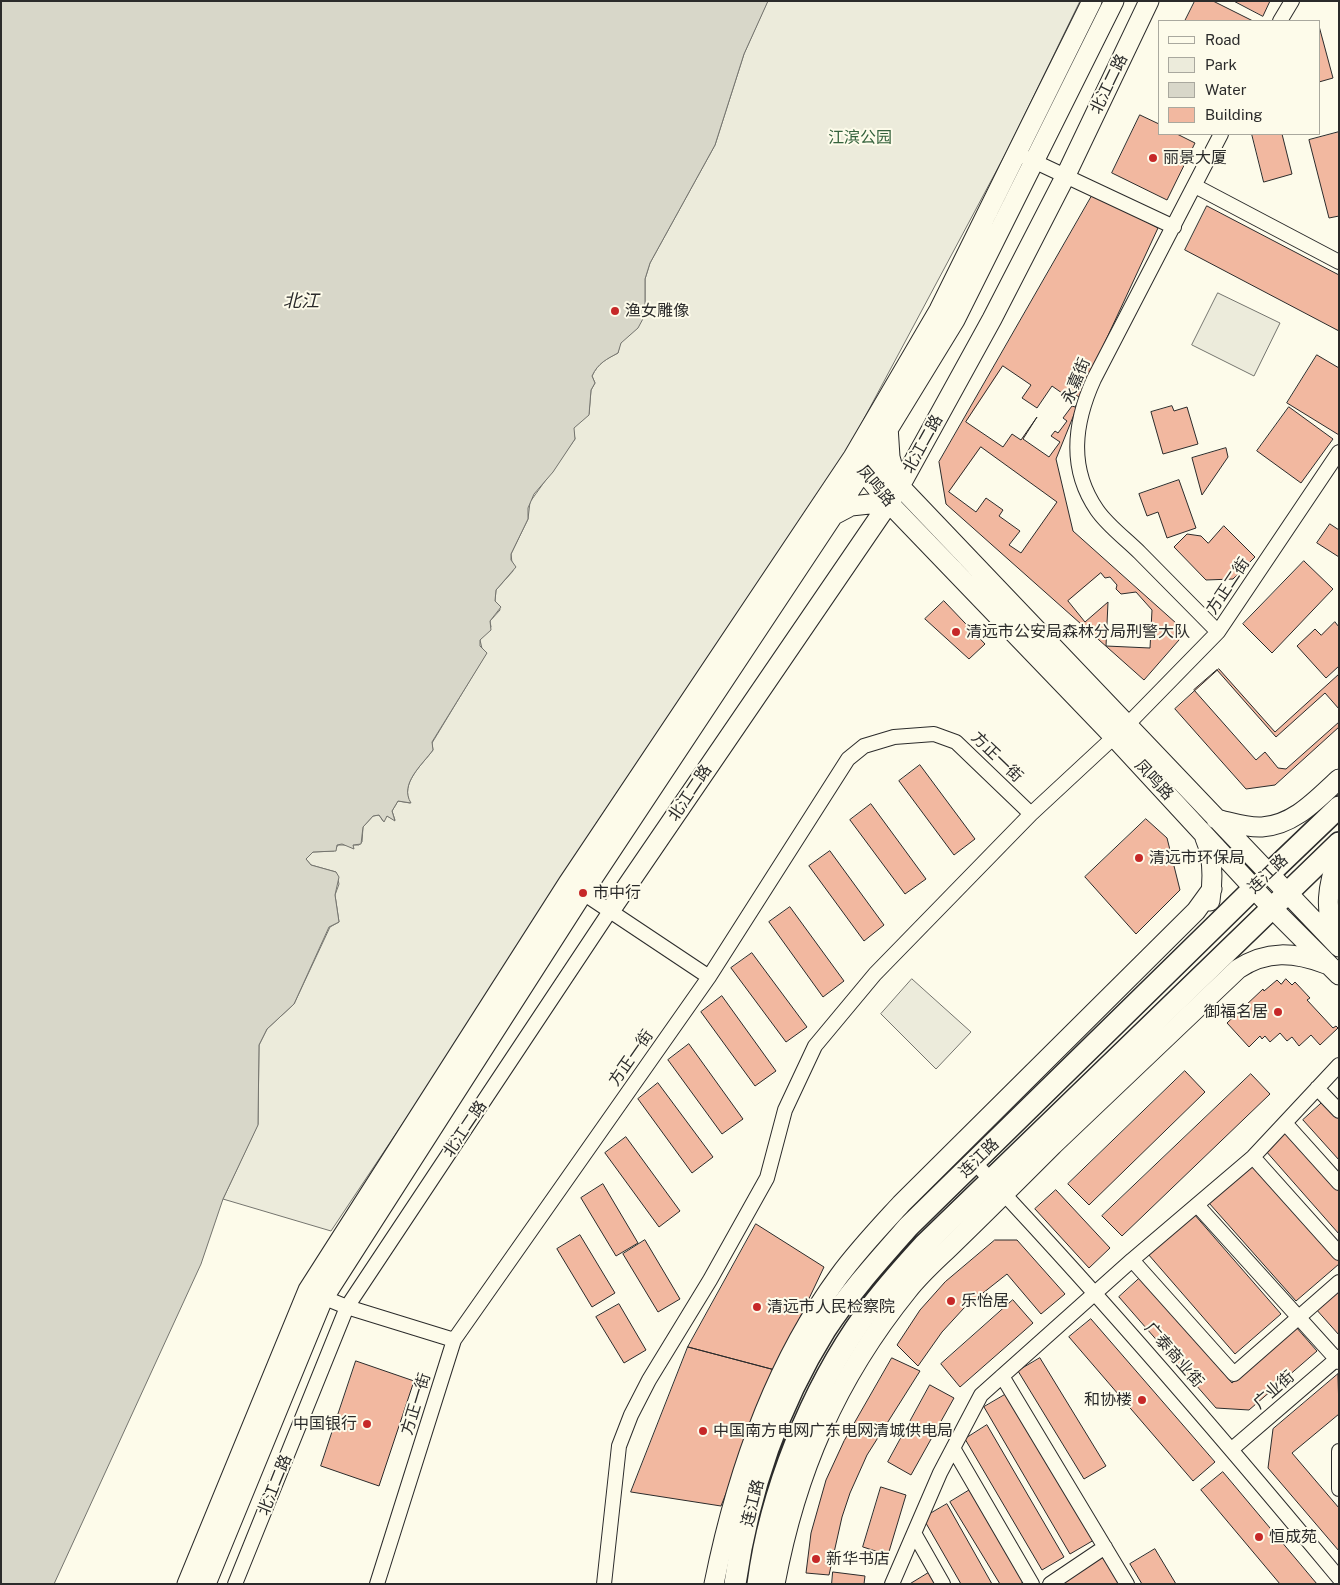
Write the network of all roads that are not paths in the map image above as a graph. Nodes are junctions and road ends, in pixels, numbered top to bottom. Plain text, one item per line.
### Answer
1 (1092, 1) edge
2 (1114, 1) edge
3 (1149, 1) edge
4 (1292, 1) edge
5 (1281, 20) edge
6 (1220, 135) edge
7 (1018, 153) junction
8 (1035, 162) junction
9 (1066, 175) junction
10 (1195, 186) junction
11 (1174, 227) junction
12 (1339, 262) edge
13 (888, 426) junction
14 (1339, 452) edge
15 (862, 462) junction
16 (894, 495) junction
17 (831, 516) junction
18 (1218, 632) junction
19 (1121, 730) junction
20 (1339, 780) edge
21 (1339, 807) edge
22 (1031, 814) junction
23 (1216, 819) junction
24 (1202, 832) junction
25 (1339, 843) edge
26 (1339, 854) edge
27 (1336, 870) edge
28 (1262, 880) junction
29 (576, 888) junction
30 (1212, 889) junction
31 (1280, 900) junction
32 (610, 911) junction
33 (1198, 943) junction
34 (1339, 947) edge
35 (1334, 970) edge
36 (710, 977) junction
37 (1339, 1065) edge
38 (1317, 1088) junction
39 (1339, 1111) edge
40 (1285, 1123) junction
41 (1053, 1145) junction
42 (1253, 1157) junction
43 (974, 1162) junction
44 (1010, 1162) junction
45 (1339, 1183) edge
46 (998, 1187) junction
47 (1197, 1205) junction
48 (1339, 1253) edge
49 (1132, 1260) junction
50 (1339, 1282) edge
51 (1096, 1292) junction
52 (316, 1294) junction
53 (347, 1307) junction
54 (1300, 1317) junction
55 (454, 1340) junction
56 (1338, 1360) edge
57 (1002, 1376) junction
58 (953, 1448) junction
59 (1232, 1449) junction
60 (1339, 1451) edge
61 (1339, 1489) edge
62 (914, 1533) junction
63 (1105, 1547) junction
64 (737, 1575) edge
65 (1339, 1578) edge
66 (187, 1584) edge
67 (206, 1584) edge
68 (235, 1584) edge
69 (377, 1584) edge
70 (604, 1584) edge
71 (714, 1584) edge
72 (718, 1584) edge
73 (758, 1584) edge
74 (775, 1584) edge
75 (892, 1584) edge
76 (943, 1584) edge
77 (1032, 1584) edge
78 (1050, 1584) edge
79 (1127, 1584) edge

1 - 7 main road, 北江二路
2 - 8 main road, 北江二路
3 - 9 main road, 北江二路
4 - 5 street
6 - 10 street, 永嘉街
7 - 8 street
7 - 15 main road, 北江二路
8 - 9 street
8 - 13 main road, 北江二路
9 - 11 street
9 - 16 main road, 北江二路
10 - 11 street, 永嘉街
10 - 12 street
11 - 18 street, 永嘉街
13 - 15 main road, 北江二路
13 - 16 main road
14 - 18 street, 方正二街
15 - 16 main road, 凤鸣路
15 - 17 main road, 北江二路
15 - 29 main road, 北江二路
16 - 17 main road
16 - 19 main road, 凤鸣路
16 - 32 main road, 北江二路
17 - 29 main road, 北江二路
18 - 19 street, 方正二街
19 - 22 street
19 - 23 main road, 凤鸣路
19 - 24 main road, 凤鸣路
20 - 23 main road
21 - 28 main road, 连江路
22 - 36 street, 方正一街
22 - 70 street
23 - 28 main road, 凤鸣路
24 - 28 main road, 凤鸣路
24 - 30 main road
25 - 31 main road, 连江路
26 - 27 main road
27 - 34 main road
28 - 31 main road, 凤鸣路
28 - 33 main road, 连江路
29 - 32 street
29 - 52 main road, 北江二路
30 - 33 main road
30 - 71 main road, 连江路
31 - 34 main road, 凤鸣路
31 - 35 main road, 凤鸣路
31 - 44 main road, 连江路
32 - 36 street
32 - 53 street, 北江二路
33 - 43 main road, 连江路
35 - 41 main road, 连江路
36 - 55 street, 方正一街
37 - 38 street
38 - 39 street
38 - 40 street
40 - 42 street
40 - 45 street
41 - 44 main road
41 - 46 main road, 连江路
42 - 47 street
42 - 48 street
43 - 46 street, 广泰商业街
43 - 64 main road, 连江路
44 - 46 main road, 连江路
46 - 51 street, 广泰商业街
46 - 73 main road, 连江路
46 - 74 main road, 连江路
47 - 49 street
47 - 54 street
49 - 51 street
49 - 54 street
50 - 54 street
51 - 57 street
51 - 59 street, 广泰商业街
52 - 53 street
52 - 66 main road, 北江二路
52 - 67 main road, 北江二路
53 - 55 street
53 - 68 street, 北江二路
54 - 56 street
55 - 69 street, 方正一街
56 - 59 street, 广业街
57 - 58 street
57 - 63 street
58 - 62 street
58 - 77 street
59 - 65 street, 广泰商业街
60 - 61 street
62 - 75 street
62 - 76 street
63 - 78 street
63 - 79 street
64 - 72 main road

